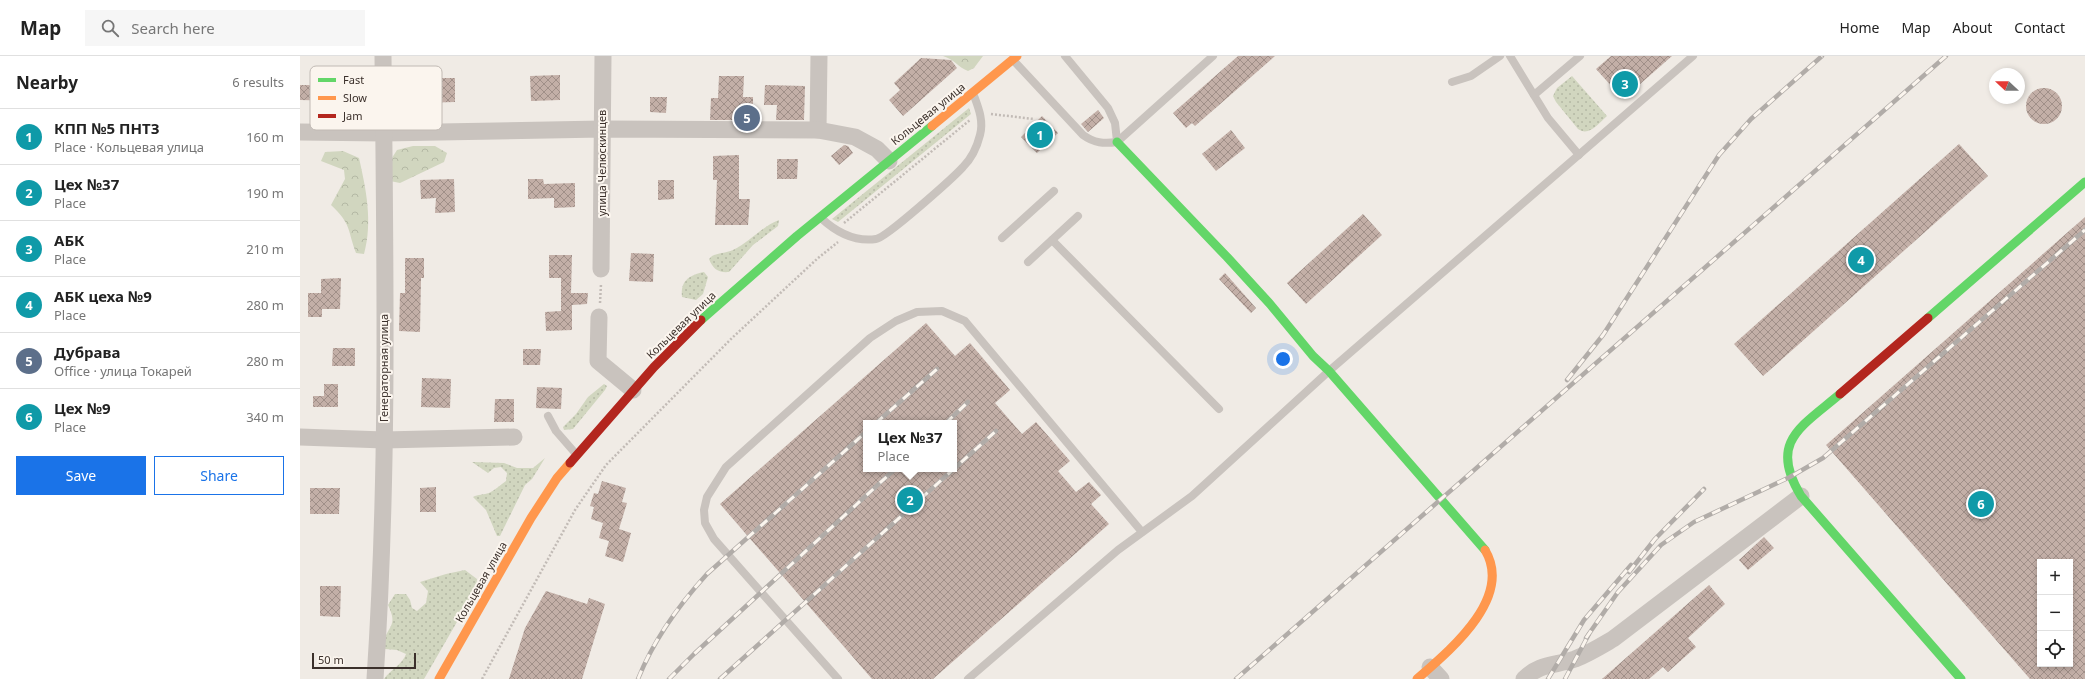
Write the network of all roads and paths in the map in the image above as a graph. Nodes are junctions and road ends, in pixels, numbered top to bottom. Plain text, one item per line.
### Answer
1 (383, 56) edge
2 (603, 56) edge
3 (819, 56) edge
4 (1065, 56) edge
5 (1213, 56) edge
6 (1500, 56) edge
7 (1510, 56) edge
8 (1580, 56) edge
9 (1693, 56) edge
10 (1015, 58) edge
11 (383, 66) edge
12 (1452, 82) dead end
13 (972, 93) junction
14 (1534, 95) junction
15 (980, 112) junction
16 (1034, 119) dead end
17 (602, 129) junction
18 (384, 130) edge
19 (818, 130) junction
20 (300, 132) edge
21 (384, 133) junction
22 (1117, 142) junction
23 (1579, 154) junction
24 (889, 161) junction
25 (2085, 182) edge
26 (1054, 191) dead end
27 (1078, 216) dead end
28 (820, 218) junction
29 (842, 233) junction
30 (1002, 238) dead end
31 (1052, 240) junction
32 (1028, 262) dead end
33 (601, 269) joint
34 (600, 317) joint
35 (1329, 371) junction
36 (633, 390) junction
37 (1219, 409) dead end
38 (548, 416) dead end
39 (300, 437) edge
40 (514, 437) dead end
41 (384, 440) junction
42 (576, 454) junction
43 (1801, 496) junction
44 (1142, 532) junction
45 (1435, 673) edge
46 (375, 679) edge
47 (439, 679) edge
48 (482, 679) edge
49 (838, 679) edge
50 (968, 679) edge
51 (1417, 679) edge
52 (1524, 679) edge
53 (1961, 679) edge

1 - 11 street, Генераторная улица
2 - 17 street, улица Челюскинцев
3 - 19 street
4 - 22 lane
5 - 22 lane
6 - 12 lane
7 - 14 lane
8 - 14 lane
9 - 23 lane
10 - 13 street, Кольцевая улица
10 - 22 lane
13 - 15 lane
13 - 24 street, Кольцевая улица
14 - 23 lane
15 - 16 path
15 - 29 path
15 - 29 lane
17 - 19 street
17 - 21 street
17 - 33 street, улица Челюскинцев
18 - 21 street, Генераторная улица
19 - 24 street
20 - 21 street
21 - 41 street, Генераторная улица
22 - 35 street
23 - 35 lane
24 - 28 street, Кольцевая улица
25 - 43 street
26 - 30 lane
27 - 31 lane
28 - 29 lane
28 - 36 street, Кольцевая улица
29 - 48 path
31 - 32 lane
31 - 37 lane
33 - 34 path
34 - 36 street
35 - 44 lane
35 - 45 street
36 - 42 street, Кольцевая улица
38 - 42 lane
39 - 41 street
40 - 41 street
41 - 46 street, Генераторная улица
42 - 47 street, Кольцевая улица
43 - 52 street
43 - 53 street
44 - 49 lane
44 - 50 lane
45 - 51 street

